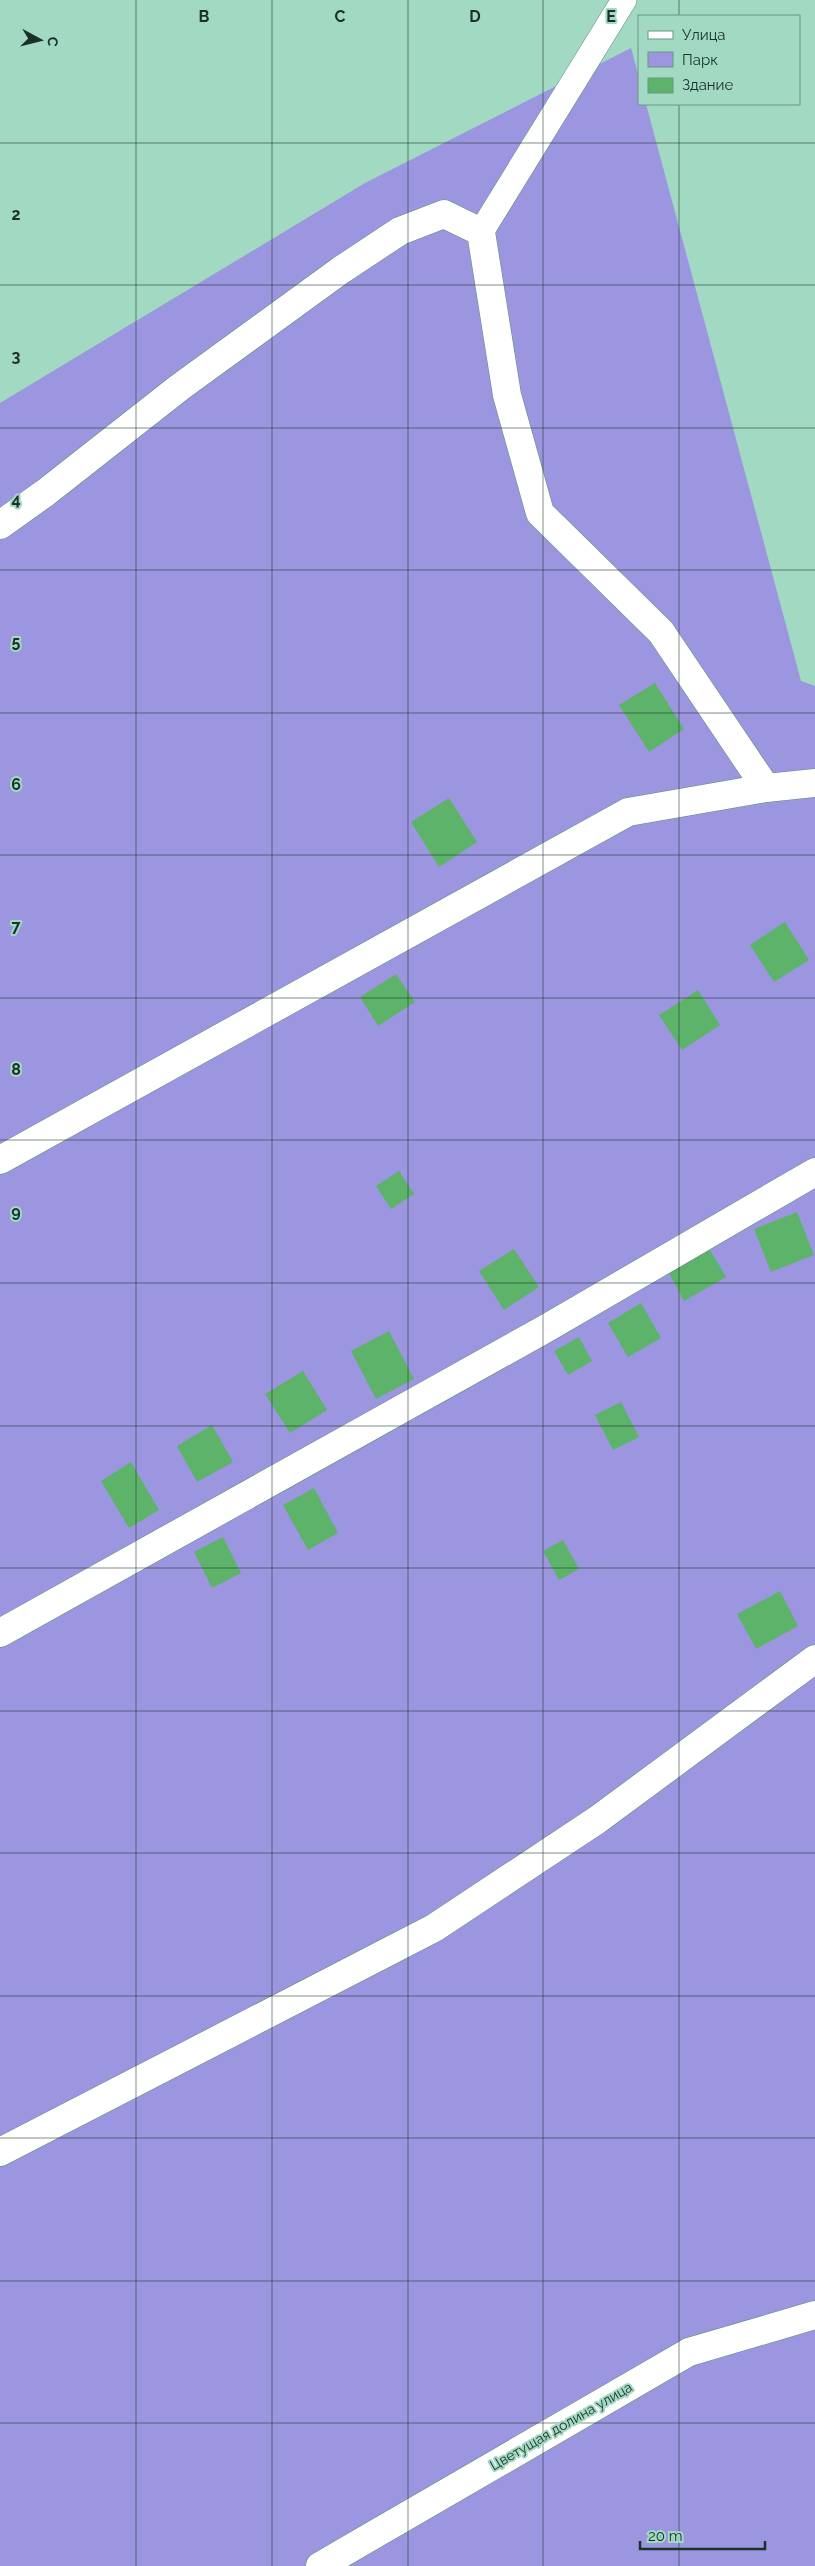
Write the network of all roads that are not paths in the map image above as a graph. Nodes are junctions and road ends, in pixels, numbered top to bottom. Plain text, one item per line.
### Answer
1 (624, 0) edge
2 (480, 232) junction
3 (0, 525) edge
4 (815, 783) edge
5 (766, 788) junction
6 (0, 1160) edge
7 (815, 1172) edge
8 (0, 1633) edge
9 (815, 1659) edge
10 (0, 2152) edge
11 (815, 2315) edge
12 (320, 2566) edge

1 - 2 lane
2 - 3 street
2 - 5 street
4 - 5 street
5 - 6 street
7 - 8 street
9 - 10 street
11 - 12 street, Цветущая долина улица

